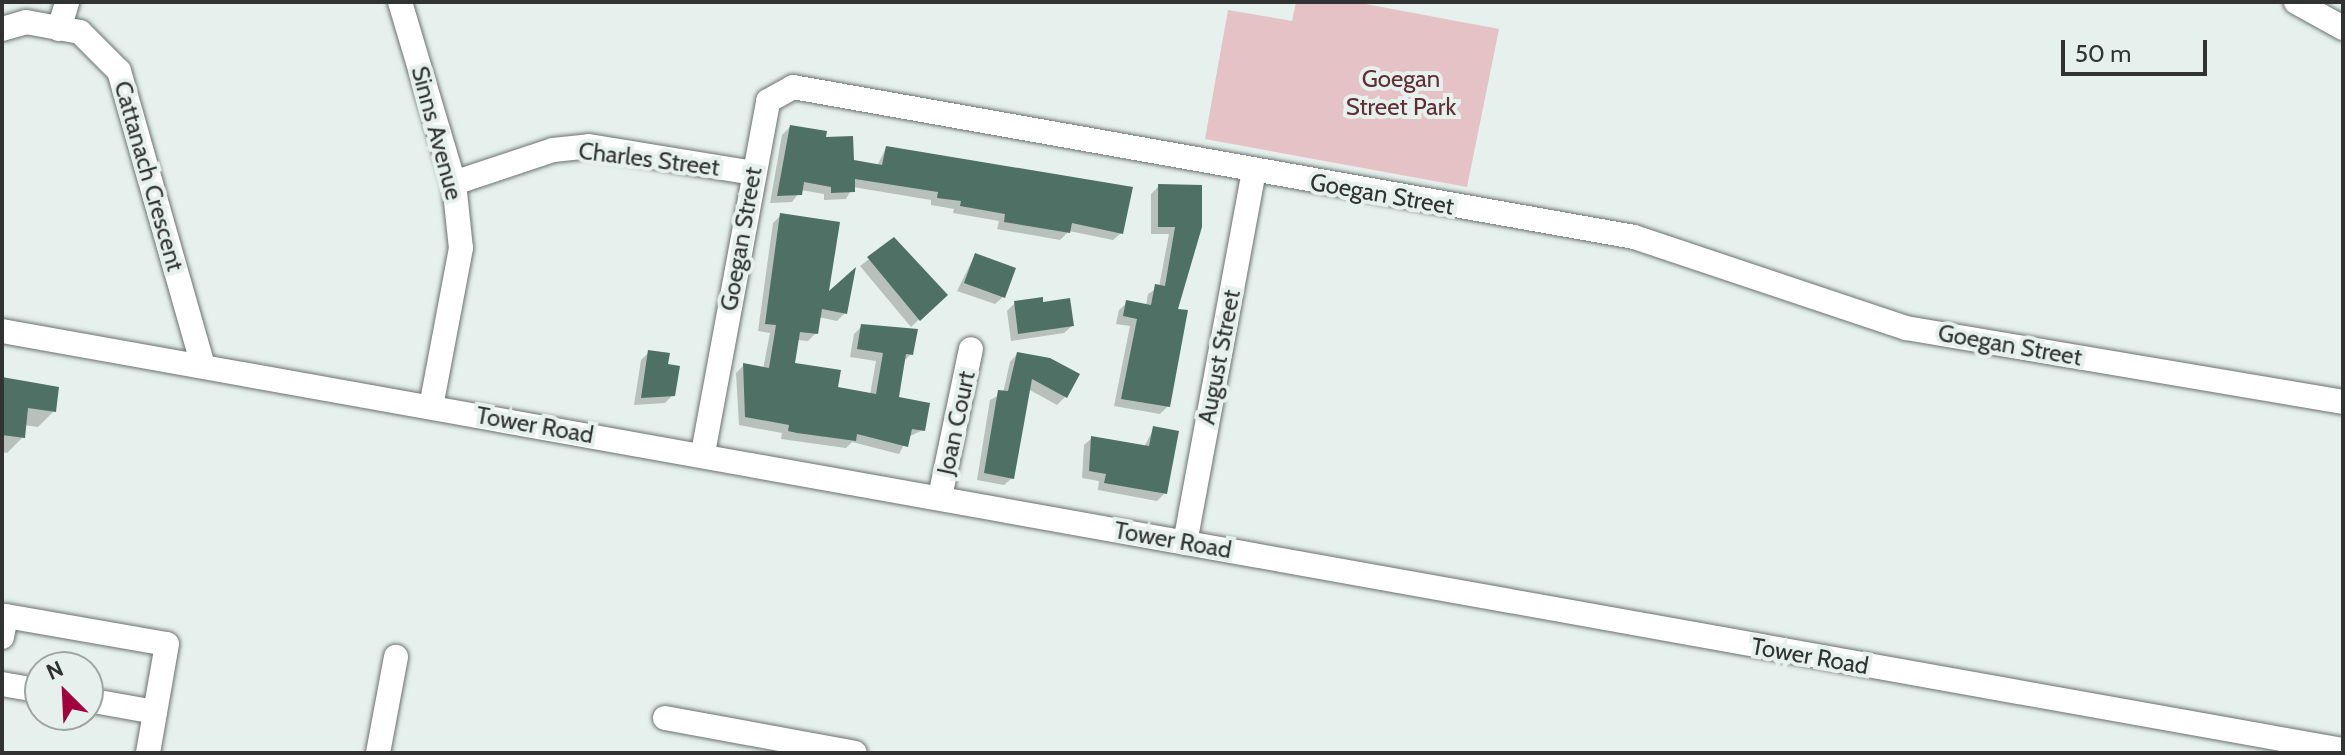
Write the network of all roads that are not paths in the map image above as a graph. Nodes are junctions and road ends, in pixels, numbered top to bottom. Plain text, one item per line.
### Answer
1 (67, 2) edge
2 (400, 2) edge
3 (2296, 2) edge
4 (2343, 28) edge
5 (2, 29) edge
6 (59, 29) junction
7 (1254, 172) junction
8 (753, 173) junction
9 (454, 183) junction
10 (2, 331) edge
11 (971, 349) dead end
12 (203, 365) junction
13 (2343, 402) edge
14 (431, 407) junction
15 (703, 453) junction
16 (940, 497) junction
17 (1185, 543) junction
18 (2, 637) edge
19 (396, 657) dead end
20 (2, 684) edge
21 (24, 688) edge
22 (104, 703) edge
23 (155, 712) junction
24 (665, 718) dead end
25 (2343, 750) edge
26 (148, 753) edge
27 (378, 753) edge
28 (855, 753) edge

1 - 6 street
2 - 9 street, Sinns Avenue
3 - 4 street
5 - 6 street, Cattanach Crescent
6 - 12 street, Cattanach Crescent
7 - 8 street, Goegan Street
7 - 13 street, Goegan Street
7 - 17 street, August Street
8 - 9 street, Charles Street
8 - 15 street, Goegan Street
9 - 14 street, Sinns Avenue
10 - 12 street, Tower Road
11 - 16 street, Joan Court
12 - 14 street, Tower Road
14 - 15 street, Tower Road
15 - 16 street, Tower Road
16 - 17 street, Tower Road
17 - 25 street, Tower Road
18 - 23 street
19 - 27 street
20 - 21 street
22 - 23 street
23 - 26 street
24 - 28 street

